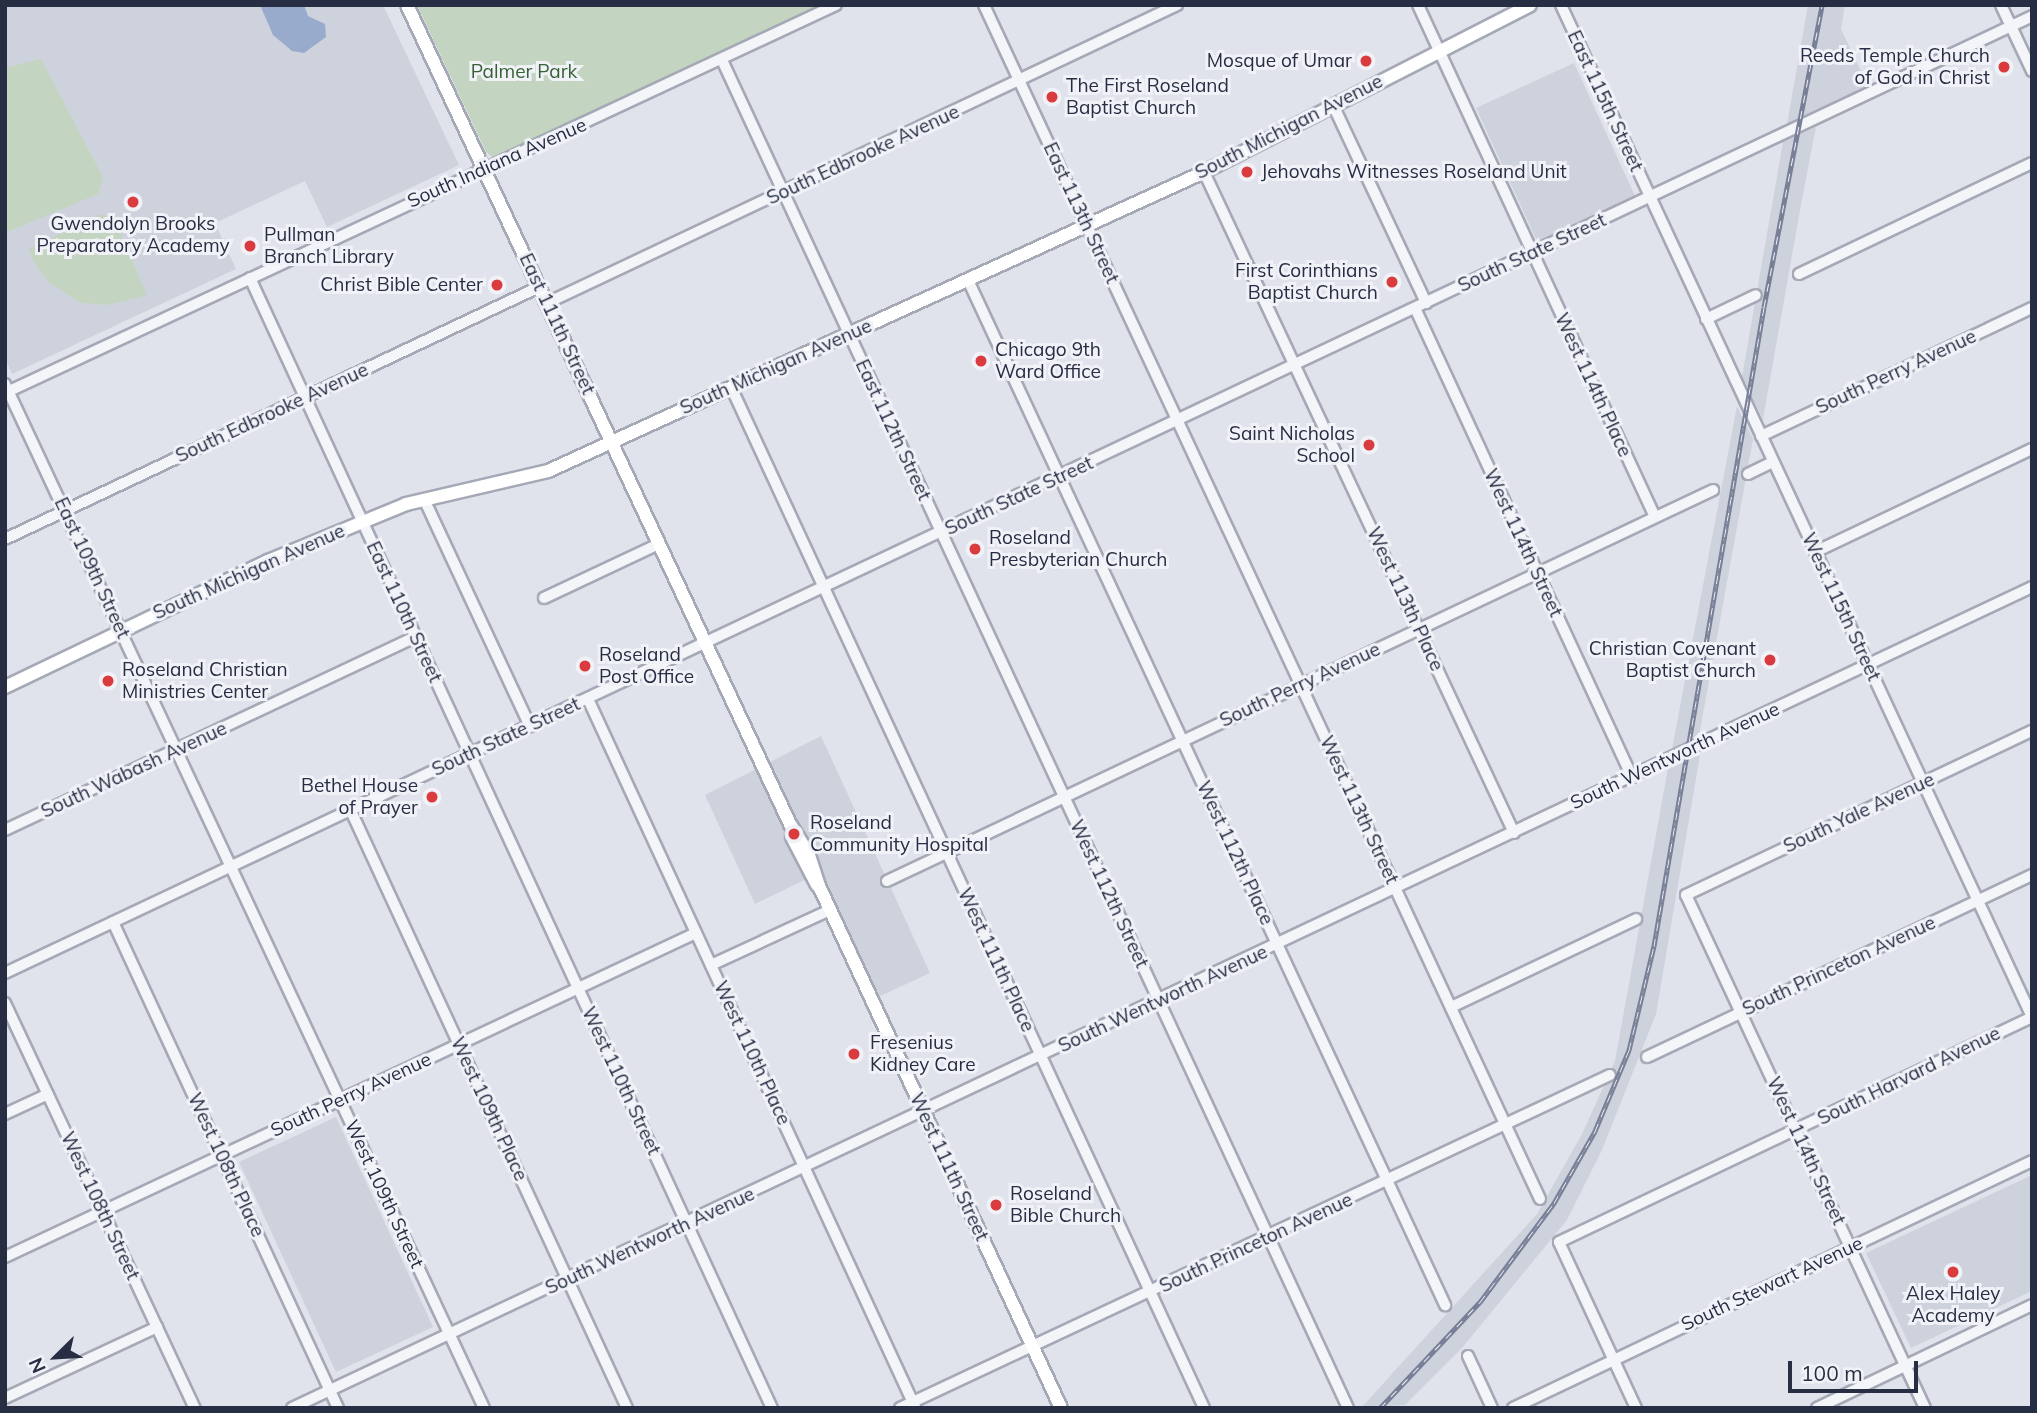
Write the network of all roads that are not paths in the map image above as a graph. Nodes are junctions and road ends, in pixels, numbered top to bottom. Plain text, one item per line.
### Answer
1 (407, 5) edge
2 (836, 5) edge
3 (984, 5) edge
4 (1177, 5) edge
5 (1418, 5) edge
6 (1530, 5) edge
7 (1561, 5) edge
8 (2001, 5) edge
9 (2032, 16) edge
10 (2011, 26) junction
11 (1438, 50) junction
12 (722, 60) junction
13 (2032, 71) edge
14 (1019, 81) junction
15 (1333, 105) junction
16 (2032, 163) edge
17 (483, 167) junction
18 (1204, 172) junction
19 (783, 192) junction
20 (1650, 197) junction
21 (1087, 226) junction
22 (1532, 253) junction
23 (1799, 274) dead end
24 (250, 278) junction
25 (968, 280) junction
26 (539, 287) junction
27 (1756, 295) dead end
28 (547, 303) junction
29 (1426, 303) junction
30 (1415, 308) junction
31 (2032, 308) edge
32 (1706, 318) junction
33 (849, 334) junction
34 (1296, 365) junction
35 (731, 387) junction
36 (6, 389) edge
37 (305, 398) junction
38 (1177, 421) junction
39 (1761, 436) junction
40 (611, 442) junction
41 (2032, 449) edge
42 (1773, 462) junction
43 (1748, 474) dead end
44 (1059, 477) junction
45 (1713, 490) dead end
46 (424, 499) junction
47 (65, 511) junction
48 (1655, 517) junction
49 (362, 522) junction
50 (941, 533) junction
51 (5, 539) edge
52 (659, 544) junction
53 (1815, 552) junction
54 (1538, 573) junction
55 (2032, 587) edge
56 (824, 588) junction
57 (544, 598) dead end
58 (1419, 629) junction
59 (121, 631) junction
60 (415, 637) junction
61 (706, 644) junction
62 (1867, 665) junction
63 (1301, 685) junction
64 (5, 687) edge
65 (588, 699) junction
66 (530, 726) junction
67 (2032, 732) edge
68 (1182, 741) junction
69 (177, 750) junction
70 (469, 755) junction
71 (1632, 777) junction
72 (1923, 783) junction
73 (1064, 797) junction
74 (351, 811) junction
75 (5, 830) edge
76 (1514, 833) junction
77 (946, 853) junction
78 (232, 866) junction
79 (2032, 875) edge
80 (887, 881) dead end
81 (1396, 889) junction
82 (1686, 895) joint
83 (1977, 900) junction
84 (830, 910) junction
85 (1636, 919) dead end
86 (113, 922) junction
87 (696, 933) junction
88 (1278, 944) junction
89 (711, 965) junction
90 (5, 973) edge
91 (578, 989) junction
92 (1159, 1000) junction
93 (5, 1003) edge
94 (1451, 1007) junction
95 (1741, 1012) junction
96 (2032, 1017) edge
97 (459, 1044) junction
98 (1041, 1056) junction
99 (1647, 1057) dead end
100 (1610, 1075) dead end
101 (47, 1094) junction
102 (341, 1100) junction
103 (924, 1113) junction
104 (5, 1114) edge
105 (1506, 1124) junction
106 (1796, 1130) junction
107 (221, 1156) junction
108 (2032, 1161) edge
109 (805, 1168) junction
110 (1387, 1180) junction
111 (1540, 1199) dead end
112 (103, 1211) junction
113 (687, 1223) junction
114 (1269, 1236) junction
115 (1850, 1247) junction
116 (5, 1257) edge
117 (568, 1279) junction
118 (1151, 1292) junction
119 (1445, 1305) dead end
120 (2032, 1306) edge
121 (157, 1327) junction
122 (449, 1334) junction
123 (1033, 1348) junction
124 (1468, 1356) dead end
125 (1614, 1360) junction
126 (1905, 1366) junction
127 (330, 1390) junction
128 (5, 1398) edge
129 (914, 1405) edge
130 (195, 1408) edge
131 (292, 1408) edge
132 (338, 1408) edge
133 (484, 1408) edge
134 (627, 1408) edge
135 (772, 1408) edge
136 (900, 1408) edge
137 (1061, 1408) edge
138 (1204, 1408) edge
139 (1349, 1408) edge
140 (1492, 1408) edge
141 (1513, 1408) edge
142 (1636, 1408) edge
143 (1817, 1408) edge
144 (1925, 1408) edge

1 - 17 main road, East 111th Street
2 - 12 street, South Indiana Avenue
3 - 14 street, East 113th Street
4 - 14 street, South Edbrooke Avenue
5 - 11 street, West 114th Place
6 - 11 main road, South Michigan Avenue
7 - 20 street, East 115th Street
8 - 10 street
9 - 10 street, South State Street
10 - 13 street
10 - 20 street, South State Street
11 - 15 main road, South Michigan Avenue
11 - 22 street, West 114th Place
12 - 17 street, South Indiana Avenue
12 - 19 street, East 112th Street
14 - 19 street, South Edbrooke Avenue
14 - 21 street, East 113th Street
15 - 18 main road, South Michigan Avenue
15 - 29 street
16 - 23 street
17 - 24 street, South Indiana Avenue
17 - 26 main road, East 111th Street
18 - 21 main road, South Michigan Avenue
18 - 34 street, West 113th Place
19 - 28 street, South Edbrooke Avenue
19 - 33 street, East 112th Street
20 - 22 street, South State Street
20 - 32 street, West 115th Street
21 - 25 main road, South Michigan Avenue
21 - 38 street, East 113th Street
22 - 29 street, South State Street
22 - 48 street, West 114th Place
24 - 36 street, South Indiana Avenue
24 - 37 street, East 110th Street
25 - 33 main road, South Michigan Avenue
25 - 44 street, West 112th Place
26 - 28 main road, East 111th Street
26 - 37 street, South Edbrooke Avenue
27 - 32 street
28 - 40 main road, East 111th Street
29 - 30 street, South State Street
30 - 34 street, South State Street
30 - 54 street, West 114th Street
31 - 39 street, South Perry Avenue
32 - 39 street, West 115th Street
33 - 35 main road, South Michigan Avenue
33 - 50 street, East 112th Street
34 - 38 street, South State Street
34 - 58 street, West 113th Place
35 - 40 main road, South Michigan Avenue
35 - 56 street, West 111th Place
36 - 47 street, East 109th Street
37 - 47 street, South Edbrooke Avenue
37 - 49 street, East 110th Street
38 - 44 street, South State Street
38 - 63 street, West 113th Street
39 - 42 street, West 115th Street
40 - 46 main road, South Michigan Avenue
40 - 52 main road, East 111th Street
41 - 53 street
42 - 43 street
42 - 53 street, West 115th Street
44 - 50 street, South State Street
44 - 68 street, West 112th Place
45 - 48 street, South Perry Avenue
46 - 49 main road, South Michigan Avenue
46 - 66 street
47 - 51 street, South Edbrooke Avenue
47 - 59 street, East 109th Street
48 - 54 street, South Perry Avenue
49 - 59 main road, South Michigan Avenue
49 - 60 street, East 110th Street
50 - 56 street, South State Street
50 - 73 street, West 112th Street
52 - 57 street
52 - 61 main road, East 111th Street
53 - 62 street, West 115th Street
54 - 58 street, South Perry Avenue
54 - 71 street, West 114th Street
55 - 62 street, South Wentworth Avenue
56 - 61 street, South State Street
56 - 77 street, West 111th Place
58 - 63 street, South Perry Avenue
58 - 76 street, West 113th Place
59 - 64 main road, South Michigan Avenue
59 - 69 street, East 109th Street
60 - 69 street, South Wabash Avenue
60 - 70 street, East 110th Street
61 - 65 street, South State Street
61 - 84 main road, West 111th Street
62 - 71 street, South Wentworth Avenue
62 - 72 street, West 115th Street
63 - 68 street, South Perry Avenue
63 - 81 street, West 113th Street
65 - 66 street, South State Street
65 - 87 street, West 110th Place
66 - 70 street, South State Street
67 - 72 street, South Yale Avenue
68 - 73 street, South Perry Avenue
68 - 88 street, West 112th Place
69 - 75 street, South Wabash Avenue
69 - 78 street, East 109th Street
70 - 74 street, South State Street
70 - 91 street, West 110th Street
71 - 76 street, South Wentworth Avenue
72 - 82 street, South Yale Avenue
72 - 83 street, West 115th Street
73 - 77 street, South Perry Avenue
73 - 92 street, West 112th Street
74 - 78 street, South State Street
74 - 97 street, West 109th Place
76 - 81 street, South Wentworth Avenue
77 - 80 street, South Perry Avenue
77 - 98 street, West 111th Place
78 - 86 street, South State Street
78 - 102 street, West 109th Street
79 - 83 street, South Princeton Avenue
81 - 88 street, South Wentworth Avenue
81 - 94 street, West 113th Street
82 - 95 street, West 114th Street
83 - 95 street, South Princeton Avenue
83 - 96 street, West 115th Street
84 - 89 street
84 - 103 main road, West 111th Street
85 - 94 street
86 - 90 street, South State Street
86 - 107 street, West 108th Place
87 - 89 street, West 110th Place
87 - 91 street, South Perry Avenue
88 - 92 street, South Wentworth Avenue
88 - 110 street, West 112th Place
89 - 109 street, West 110th Place
91 - 97 street, South Perry Avenue
91 - 113 street, West 110th Street
92 - 98 street, South Wentworth Avenue
92 - 114 street, West 112th Street
93 - 101 street, West 108th Street
94 - 105 street, West 113th Street
95 - 99 street, South Princeton Avenue
95 - 106 street, West 114th Street
96 - 106 street, South Harvard Avenue
97 - 102 street, South Perry Avenue
97 - 117 street, West 109th Place
98 - 103 street, South Wentworth Avenue
98 - 118 street, West 111th Place
100 - 105 street, South Princeton Avenue
101 - 104 street
101 - 112 street, West 108th Street
102 - 107 street, South Perry Avenue
102 - 122 street, West 109th Street
103 - 109 street, South Wentworth Avenue
103 - 123 main road, West 111th Street
105 - 110 street, South Princeton Avenue
105 - 111 street, West 113th Street
106 - 115 street, West 114th Street
106 - 125 street, South Harvard Avenue
107 - 112 street, South Perry Avenue
107 - 127 street, West 108th Place
108 - 115 street, South Stewart Avenue
109 - 113 street, South Wentworth Avenue
109 - 129 street, West 110th Place
110 - 114 street, South Princeton Avenue
110 - 119 street, West 112th Place
112 - 116 street, South Perry Avenue
112 - 121 street, West 108th Street
113 - 117 street, South Wentworth Avenue
113 - 135 street, West 110th Street
114 - 118 street, South Princeton Avenue
114 - 139 street, West 112th Street
115 - 125 street, South Stewart Avenue
115 - 126 street, West 114th Street
117 - 122 street, South Wentworth Avenue
117 - 134 street, West 109th Place
118 - 123 street, South Princeton Avenue
118 - 138 street, West 111th Place
120 - 126 street
121 - 128 street
121 - 130 street, West 108th Street
122 - 127 street, South Wentworth Avenue
122 - 133 street, West 109th Street
123 - 129 street, South Princeton Avenue
123 - 137 main road, West 111th Street
124 - 140 street
125 - 141 street, South Stewart Avenue
125 - 142 street
126 - 143 street
126 - 144 street, West 114th Street
127 - 131 street, South Wentworth Avenue
127 - 132 street, West 108th Place
129 - 136 street, South Princeton Avenue

